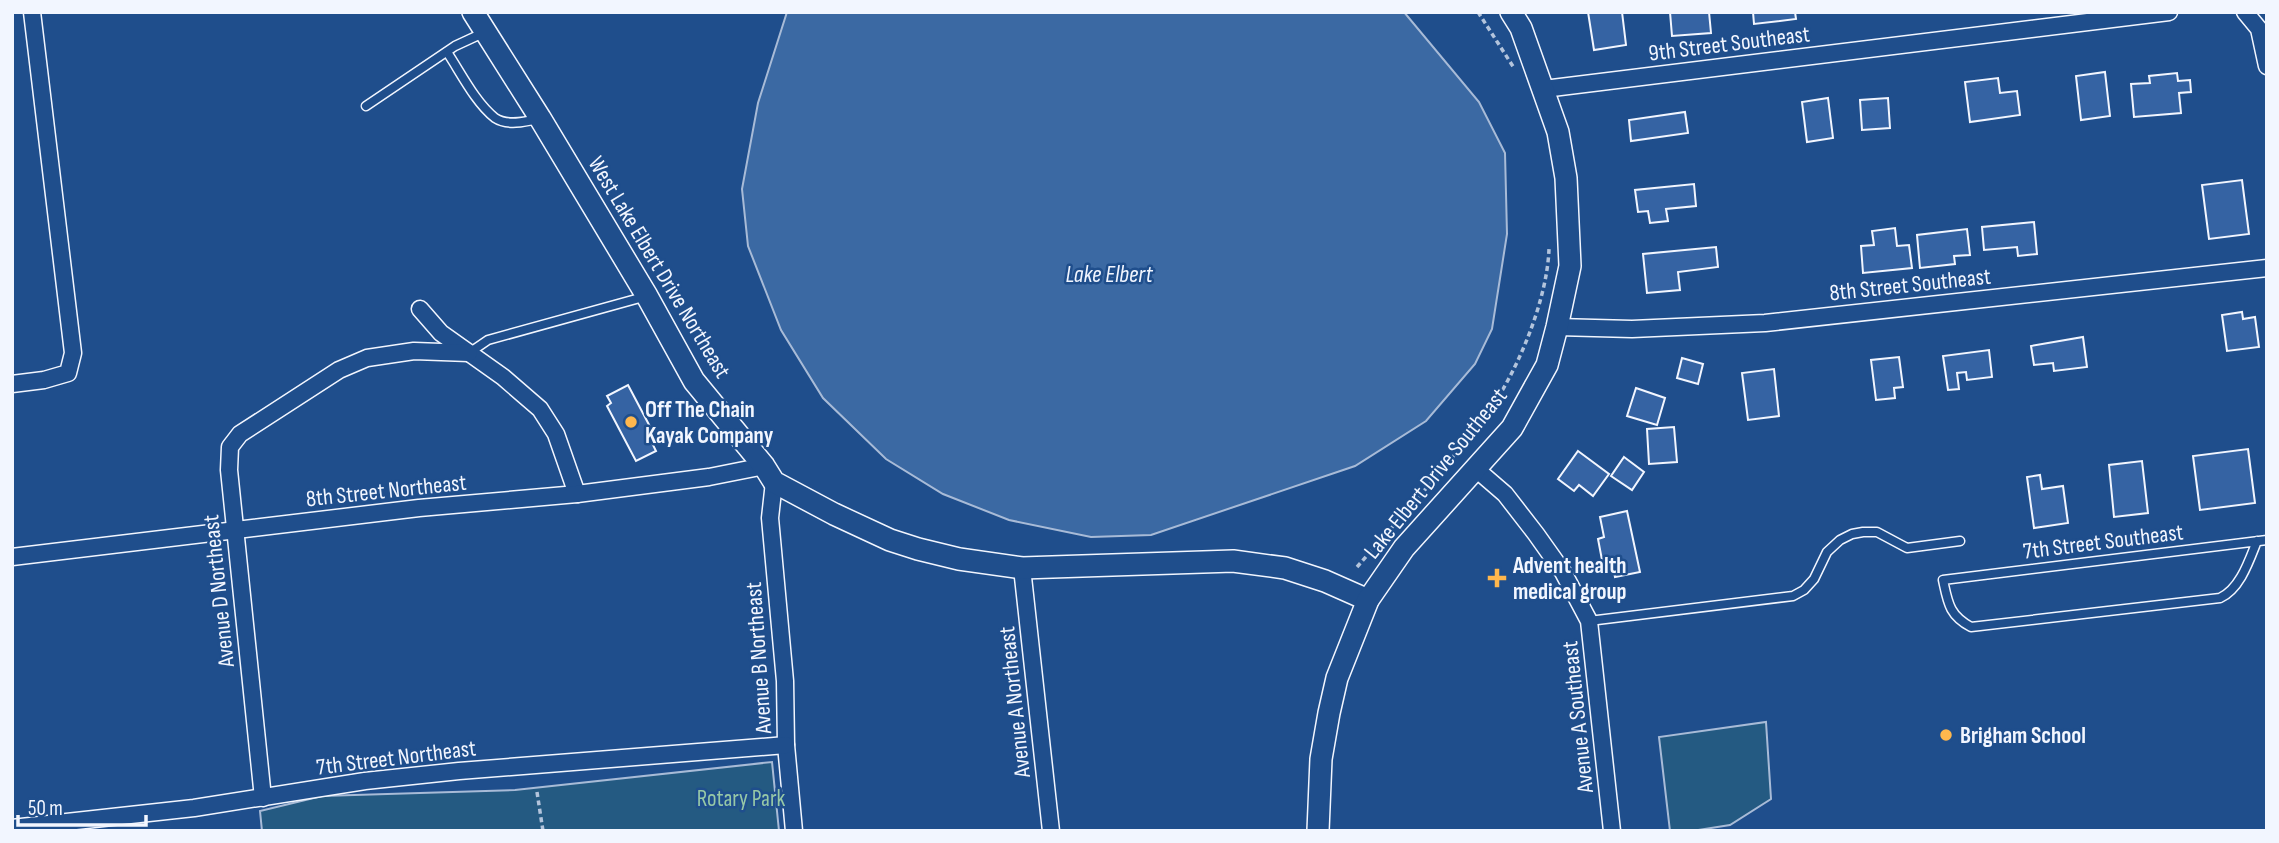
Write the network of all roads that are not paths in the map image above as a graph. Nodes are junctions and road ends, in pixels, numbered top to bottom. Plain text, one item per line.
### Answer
1 (32, 12) edge
2 (473, 12) edge
3 (1511, 12) edge
4 (2169, 12) edge
5 (2245, 12) edge
6 (486, 32) junction
7 (447, 52) junction
8 (2267, 66) edge
9 (1544, 89) junction
10 (366, 106) dead end
11 (540, 118) junction
12 (2267, 268) edge
13 (647, 296) junction
14 (421, 309) dead end
15 (1557, 327) junction
16 (469, 353) junction
17 (12, 384) edge
18 (1476, 469) junction
19 (769, 474) junction
20 (577, 495) junction
21 (234, 529) junction
22 (2267, 540) edge
23 (1960, 541) dead end
24 (2257, 541) junction
25 (12, 557) edge
26 (1022, 568) junction
27 (1367, 600) junction
28 (1588, 621) junction
29 (786, 745) junction
30 (263, 798) junction
31 (141, 823) edge
32 (12, 828) edge
33 (794, 831) edge
34 (1051, 831) edge
35 (1318, 831) edge
36 (1612, 831) edge

1 - 17 street
2 - 6 street, West Lake Elbert Drive Northeast
3 - 9 street, Lake Elbert Drive Southeast
4 - 9 street, 9th Street Southeast
5 - 8 street
6 - 7 lane
6 - 11 street, West Lake Elbert Drive Northeast
7 - 10 lane
7 - 11 lane
9 - 15 street, Lake Elbert Drive Southeast
11 - 13 street, West Lake Elbert Drive Northeast
12 - 15 street, 8th Street Southeast
13 - 16 lane
13 - 19 street, West Lake Elbert Drive Northeast
14 - 16 street
15 - 18 street, Lake Elbert Drive Southeast
16 - 20 street
16 - 21 street, Avenue D Northeast
18 - 27 street, Lake Elbert Drive Southeast
18 - 28 street, Avenue A Southeast
19 - 20 street, 8th Street Northeast
19 - 26 street, West Lake Elbert Drive Northeast
19 - 29 street, Avenue B Northeast
20 - 21 street, 8th Street Northeast
21 - 25 street, 8th Street Northeast
21 - 30 street, Avenue D Northeast
22 - 24 lane, 7th Street Southeast
23 - 28 lane
24 - 24 lane, 7th Street Southeast
26 - 27 street, West Lake Elbert Drive Northeast
26 - 34 street, Avenue A Northeast
27 - 35 street, Lake Elbert Drive Southeast
28 - 36 street, Avenue A Southeast
29 - 30 street, 7th Street Northeast
29 - 33 street, Avenue B Northeast
30 - 31 street, 7th Street Northeast
31 - 32 street, 7th Street Northeast

